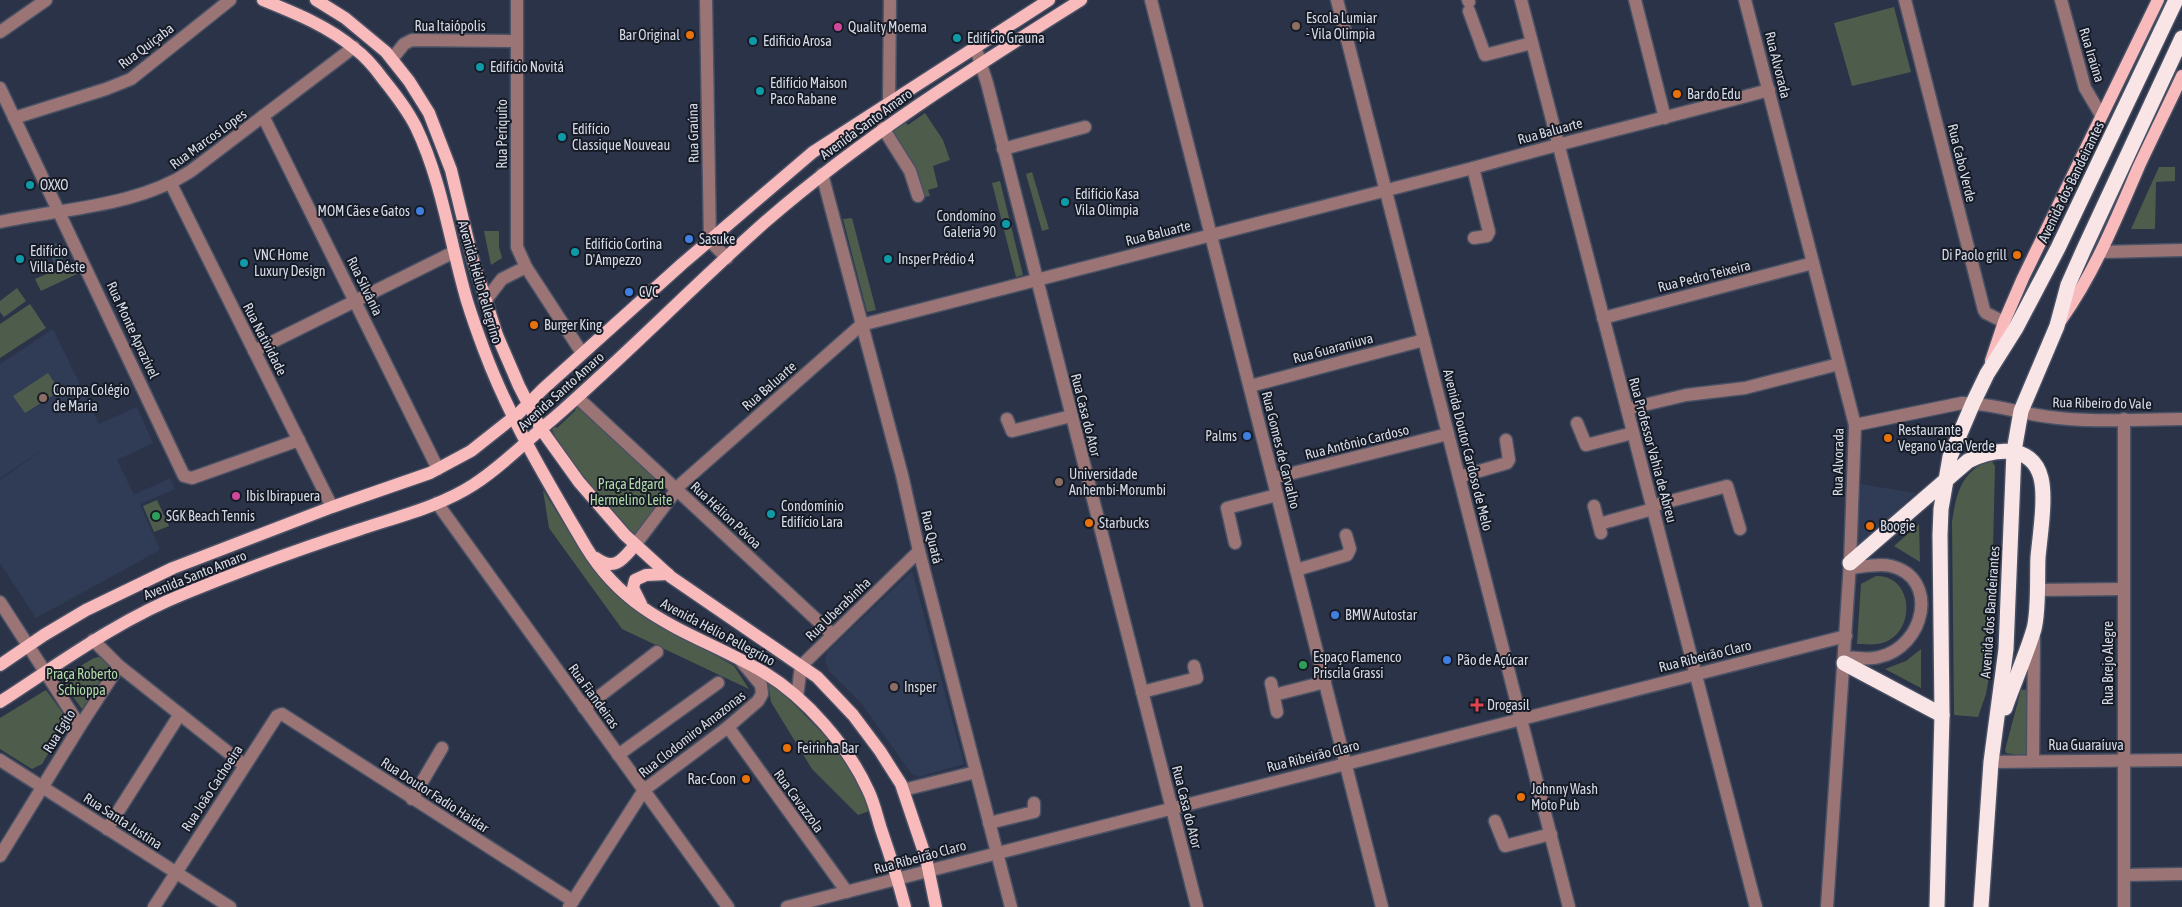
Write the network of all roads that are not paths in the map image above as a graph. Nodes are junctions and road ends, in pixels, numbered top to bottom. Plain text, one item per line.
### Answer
1 (46, 0) edge
2 (230, 0) edge
3 (263, 0) edge
4 (316, 0) edge
5 (517, 0) edge
6 (706, 0) edge
7 (890, 0) edge
8 (1048, 0) edge
9 (1081, 0) edge
10 (1151, 0) edge
11 (1337, 0) edge
12 (1521, 0) edge
13 (1635, 0) edge
14 (1745, 0) edge
15 (1905, 0) edge
16 (2061, 0) edge
17 (2158, 0) edge
18 (2176, 0) edge
19 (1469, 4) edge
20 (0, 32) edge
21 (2182, 38) edge
22 (517, 41) junction
23 (1532, 43) junction
24 (976, 46) junction
25 (354, 47) junction
26 (392, 60) junction
27 (981, 62) junction
28 (2182, 76) edge
29 (0, 88) edge
30 (1768, 90) junction
31 (889, 103) junction
32 (2101, 115) junction
33 (264, 116) junction
34 (14, 118) junction
35 (1664, 118) junction
36 (1085, 127) dead end
37 (883, 128) junction
38 (1558, 144) junction
39 (1003, 148) junction
40 (1473, 168) junction
41 (822, 174) junction
42 (171, 184) junction
43 (1386, 190) junction
44 (918, 196) dead end
45 (60, 210) junction
46 (0, 222) edge
47 (1211, 235) junction
48 (1474, 238) dead end
49 (710, 241) junction
50 (2104, 247) junction
51 (2182, 250) edge
52 (454, 252) junction
53 (727, 258) junction
54 (1813, 264) junction
55 (526, 267) junction
56 (1037, 280) junction
57 (356, 301) junction
58 (485, 301) junction
59 (1603, 318) junction
60 (2004, 322) junction
61 (861, 325) junction
62 (2057, 326) junction
63 (1424, 340) junction
64 (254, 350) junction
65 (582, 353) junction
66 (1839, 364) junction
67 (1987, 374) junction
68 (1250, 386) junction
69 (578, 398) junction
70 (1973, 403) junction
71 (529, 404) junction
72 (1627, 409) junction
73 (2021, 411) junction
74 (1071, 416) junction
75 (514, 417) junction
76 (1007, 419) dead end
77 (2124, 419) junction
78 (2182, 419) edge
79 (1577, 423) dead end
80 (1855, 425) junction
81 (541, 429) junction
82 (1633, 433) junction
83 (1448, 434) junction
84 (299, 440) junction
85 (1506, 440) dead end
86 (526, 442) junction
87 (2014, 451) junction
88 (438, 469) junction
89 (1459, 477) junction
90 (1273, 478) junction
91 (1945, 480) junction
92 (677, 489) junction
93 (1277, 495) junction
94 (437, 503) junction
95 (1594, 506) dead end
96 (332, 507) junction
97 (1653, 507) junction
98 (1740, 529) dead end
99 (1346, 535) dead end
100 (1236, 543) dead end
101 (635, 545) junction
102 (589, 551) junction
103 (919, 551) junction
104 (1850, 566) junction
105 (1296, 570) junction
106 (668, 574) junction
107 (2123, 589) junction
108 (2036, 590) junction
109 (0, 602) edge
110 (648, 612) junction
111 (2034, 628) junction
112 (832, 634) junction
113 (1846, 636) junction
114 (93, 640) junction
115 (28, 645) junction
116 (657, 652) dead end
117 (1844, 660) junction
118 (741, 661) junction
119 (0, 665) edge
120 (119, 666) junction
121 (801, 666) junction
122 (1194, 666) dead end
123 (46, 672) junction
124 (1696, 673) junction
125 (1270, 682) dead end
126 (1325, 682) junction
127 (718, 683) dead end
128 (1142, 692) junction
129 (1274, 695) junction
130 (797, 698) junction
131 (0, 702) edge
132 (584, 708) junction
133 (1277, 712) dead end
134 (180, 714) junction
135 (282, 714) joint
136 (1942, 715) junction
137 (1521, 718) junction
138 (80, 726) junction
139 (728, 727) junction
140 (1994, 736) junction
141 (442, 748) dead end
142 (618, 755) junction
143 (0, 760) edge
144 (2033, 760) junction
145 (2124, 760) junction
146 (2182, 760) edge
147 (1990, 762) junction
148 (1346, 763) junction
149 (244, 765) junction
150 (976, 772) junction
151 (42, 787) junction
152 (644, 790) junction
153 (903, 790) junction
154 (412, 799) junction
155 (1034, 802) dead end
156 (1171, 808) junction
157 (1495, 821) dead end
158 (989, 823) junction
159 (107, 829) junction
160 (1551, 834) junction
161 (997, 853) junction
162 (0, 856) edge
163 (928, 871) junction
164 (175, 872) junction
165 (2182, 874) edge
166 (2124, 875) junction
167 (898, 878) junction
168 (847, 892) junction
169 (571, 904) edge
170 (154, 907) edge
171 (230, 907) edge
172 (728, 907) edge
173 (788, 907) edge
174 (905, 907) edge
175 (936, 907) edge
176 (1011, 907) edge
177 (1197, 907) edge
178 (1382, 907) edge
179 (1569, 907) edge
180 (1756, 907) edge
181 (1828, 907) edge
182 (1937, 907) edge
183 (1981, 907) edge
184 (2124, 907) edge

1 - 20 street
2 - 34 street, Rua Quiçaba
3 - 25 main road, Avenida Hélio Pellegrino
4 - 26 main road, Avenida Hélio Pellegrino
5 - 22 street, Rua Periquito
6 - 49 street, Rua Graúna
7 - 31 street
8 - 24 main road, Avenida Santo Amaro
9 - 27 main road, Avenida Santo Amaro
10 - 47 street, Rua Gomes de Carvalho
11 - 43 street, Avenida Doutor Cardoso de Melo
12 - 23 street, Rua Professor Vahia de Abreu
13 - 35 street
14 - 30 street, Rua Alvorada
15 - 60 street, Rua Cabo Verde
16 - 32 street, Rua Iraúna
17 - 32 main road, Avenida dos Bandeirantes
18 - 67 highway, Avenida dos Bandeirantes
19 - 23 street
21 - 62 highway, Avenida dos Bandeirantes
22 - 26 street, Rua Itaiópolis
22 - 55 street, Rua Periquito
23 - 38 street, Rua Professor Vahia de Abreu
24 - 27 street, Rua Casa do Ator
24 - 31 main road, Avenida Santo Amaro
25 - 33 street, Rua Marcos Lopes
25 - 52 main road, Avenida Hélio Pellegrino
26 - 58 main road, Avenida Hélio Pellegrino
27 - 37 main road, Avenida Santo Amaro
27 - 39 street, Rua Casa do Ator
28 - 50 main road, Avenida dos Bandeirantes
29 - 34 street, Rua Monte Aprazível
30 - 35 street, Rua Baluarte
30 - 54 street, Rua Alvorada
31 - 49 main road, Avenida Santo Amaro
32 - 60 main road, Avenida dos Bandeirantes
33 - 42 street, Rua Marcos Lopes
33 - 57 street, Rua Silvânia
34 - 45 street, Rua Monte Aprazível
35 - 38 street, Rua Baluarte
36 - 39 street
37 - 41 main road, Avenida Santo Amaro
37 - 44 street
38 - 40 street, Rua Baluarte
38 - 59 street, Rua Professor Vahia de Abreu
39 - 56 street, Rua Casa do Ator
40 - 43 street, Rua Baluarte
40 - 48 street
41 - 53 main road, Avenida Santo Amaro
41 - 61 street, Rua Quatá
42 - 45 street, Rua Marcos Lopes
42 - 64 street, Rua Natividade
43 - 47 street, Rua Baluarte
43 - 63 street, Avenida Doutor Cardoso de Melo
45 - 46 street, Rua Marcos Lopes
45 - 84 street, Rua Monte Aprazível
47 - 56 street, Rua Baluarte
47 - 68 street, Rua Gomes de Carvalho
49 - 53 street
49 - 65 main road, Avenida Santo Amaro
50 - 51 street
50 - 62 main road, Avenida dos Bandeirantes
52 - 57 street
52 - 75 main road, Avenida Hélio Pellegrino
53 - 69 main road, Avenida Santo Amaro
54 - 59 street, Rua Pedro Teixeira
54 - 66 street, Rua Alvorada
55 - 58 street
55 - 65 street, Rua Periquito
56 - 61 street, Rua Baluarte
56 - 74 street, Rua Casa do Ator
57 - 64 street
57 - 88 street, Rua Silvânia
58 - 71 main road, Avenida Hélio Pellegrino
59 - 72 street, Rua Professor Vahia de Abreu
60 - 67 main road, Avenida dos Bandeirantes
61 - 92 street, Rua Baluarte
61 - 103 street, Rua Quatá
62 - 73 highway, Avenida dos Bandeirantes
63 - 68 street, Rua Guaraniuva
63 - 83 street, Avenida Doutor Cardoso de Melo
64 - 84 street, Rua Natividade
65 - 71 main road, Avenida Santo Amaro
66 - 72 street
66 - 80 street, Rua Alvorada
67 - 70 highway, Avenida dos Bandeirantes
68 - 90 street, Rua Gomes de Carvalho
69 - 81 main road, Avenida Santo Amaro
69 - 92 street, Rua Hélion Póvoa
70 - 73 street
70 - 80 street
70 - 91 highway, Avenida dos Bandeirantes
71 - 75 main road, Avenida Santo Amaro
71 - 81 main road, Avenida Hélio Pellegrino
72 - 82 street, Rua Professor Vahia de Abreu
73 - 77 street, Rua Ribeiro do Vale
73 - 87 highway, Avenida dos Bandeirantes
74 - 76 street
74 - 128 street, Rua Casa do Ator
75 - 86 main road, Avenida Hélio Pellegrino
75 - 88 main road, Avenida Santo Amaro
77 - 78 street, Rua Ribeiro do Vale
77 - 107 street, Rua Brejo Alegre
79 - 82 street
80 - 104 street, Rua Alvorada
81 - 86 main road, Avenida Santo Amaro
81 - 101 main road, Avenida Hélio Pellegrino
82 - 97 street, Rua Professor Vahia de Abreu
83 - 89 street, Avenida Doutor Cardoso de Melo
83 - 90 street, Rua Antônio Cardoso
84 - 96 street, Rua Natividade
85 - 89 street
86 - 94 main road, Avenida Santo Amaro
86 - 102 main road, Avenida Hélio Pellegrino
87 - 91 highway
87 - 108 highway
87 - 140 highway, Avenida dos Bandeirantes
88 - 96 main road, Avenida Santo Amaro
89 - 137 street, Avenida Doutor Cardoso de Melo
90 - 93 street, Rua Gomes de Carvalho
91 - 104 highway
91 - 136 highway, Avenida dos Bandeirantes
92 - 101 street, Rua Baluarte
92 - 112 street, Rua Hélion Póvoa
93 - 100 street
93 - 105 street, Rua Gomes de Carvalho
94 - 114 main road, Avenida Santo Amaro
94 - 132 street, Rua Fiandeiras
95 - 97 street
96 - 115 main road, Avenida Santo Amaro
97 - 98 street
97 - 124 street, Rua Professor Vahia de Abreu
99 - 105 street
101 - 102 main road
101 - 106 main road, Avenida Hélio Pellegrino
102 - 110 main road, Avenida Hélio Pellegrino
103 - 112 street, Rua Uberabinha
103 - 150 street, Rua Quatá
104 - 113 street, Rua Alvorada
104 - 117 street
105 - 126 street, Rua Gomes de Carvalho
106 - 110 main road
106 - 121 main road, Avenida Hélio Pellegrino
107 - 108 street
107 - 145 street, Rua Brejo Alegre
108 - 111 highway
109 - 115 street
110 - 118 main road, Avenida Hélio Pellegrino
111 - 140 highway
111 - 144 street
112 - 121 street, Rua Uberabinha
113 - 117 street, Rua Alvorada
113 - 124 street, Rua Ribeirão Claro
114 - 120 street
114 - 123 main road, Avenida Santo Amaro
115 - 119 main road, Avenida Santo Amaro
115 - 123 street
116 - 132 street
117 - 136 highway
117 - 181 street, Rua Alvorada
118 - 130 main road, Avenida Hélio Pellegrino
118 - 139 street, Rua Clodomiro Amazonas
120 - 134 street
120 - 138 street, Rua Egito
121 - 130 street
121 - 153 main road, Avenida Hélio Pellegrino
122 - 128 street
123 - 131 main road, Avenida Santo Amaro
123 - 138 street
124 - 137 street, Rua Ribeirão Claro
124 - 180 street, Rua Professor Vahia de Abreu
125 - 129 street
126 - 129 street
126 - 148 street, Rua Gomes de Carvalho
127 - 142 street
128 - 156 street, Rua Casa do Ator
129 - 133 street
130 - 167 main road, Avenida Hélio Pellegrino
132 - 142 street, Rua Fiandeiras
134 - 149 street
134 - 159 street
135 - 149 street, Rua João Cachoeira
135 - 154 street, Rua Doutor Fadio Haidar
136 - 182 highway, Avenida dos Bandeirantes
137 - 148 street, Rua Ribeirão Claro
137 - 160 street, Avenida Doutor Cardoso de Melo
138 - 151 street, Rua Egito
139 - 152 street, Rua Clodomiro Amazonas
139 - 168 street, Rua Cavazzola
140 - 147 highway, Avenida dos Bandeirantes
141 - 154 street
142 - 152 street, Rua Fiandeiras
143 - 151 street, Rua Santa Justina
144 - 145 street, Rua Guaraíuva
144 - 147 street, Rua Guaraíuva
145 - 146 street, Rua Guaraíuva
145 - 166 street, Rua Brejo Alegre
147 - 183 highway, Avenida dos Bandeirantes
148 - 156 street, Rua Ribeirão Claro
148 - 178 street, Rua Gomes de Carvalho
149 - 164 street, Rua João Cachoeira
150 - 153 street
150 - 158 street, Rua Quatá
151 - 159 street, Rua Santa Justina
151 - 162 street, Rua Egito
152 - 169 street, Rua Clodomiro Amazonas
152 - 172 street, Rua Fiandeiras
153 - 163 main road, Avenida Hélio Pellegrino
154 - 169 street, Rua Doutor Fadio Haidar
155 - 158 street
156 - 161 street, Rua Ribeirão Claro
156 - 177 street, Rua Casa do Ator
157 - 160 street
158 - 161 street, Rua Quatá
159 - 164 street, Rua Santa Justina
160 - 179 street, Avenida Doutor Cardoso de Melo
161 - 163 street, Rua Ribeirão Claro
161 - 176 street, Rua Quatá
163 - 167 street, Rua Ribeirão Claro
163 - 175 main road, Avenida Hélio Pellegrino
164 - 170 street, Rua João Cachoeira
164 - 171 street, Rua Santa Justina
165 - 166 street
166 - 184 street, Rua Brejo Alegre
167 - 168 street, Rua Ribeirão Claro
167 - 174 main road, Avenida Hélio Pellegrino
168 - 173 street, Rua Ribeirão Claro

